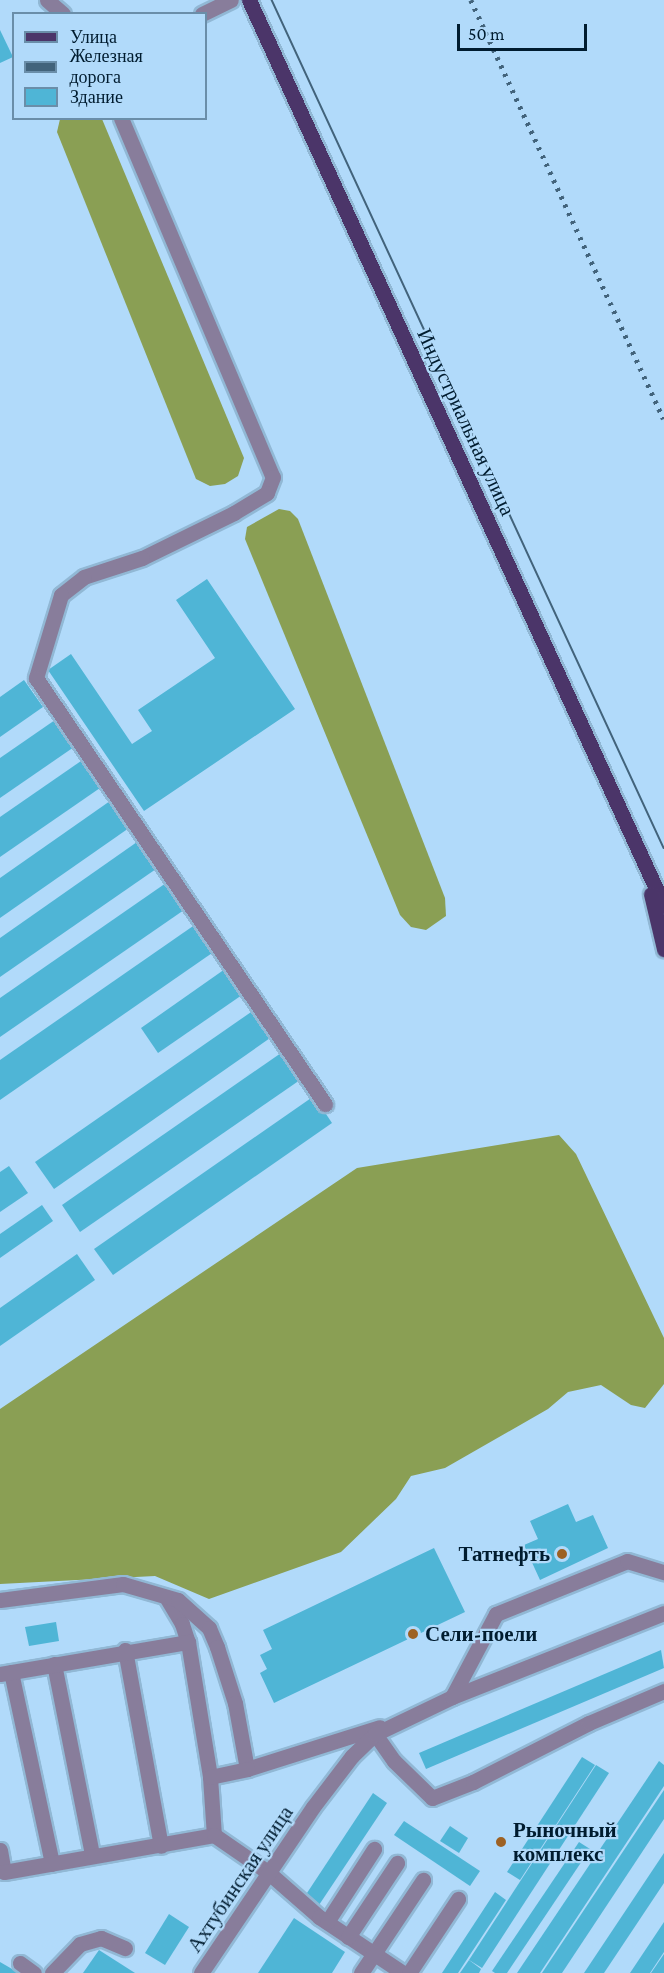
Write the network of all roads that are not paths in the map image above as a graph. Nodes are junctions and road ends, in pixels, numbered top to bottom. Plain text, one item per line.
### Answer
1 (47, 0) edge
2 (231, 0) edge
3 (249, 0) edge
4 (61, 12) edge
5 (206, 12) edge
6 (122, 120) edge
7 (644, 862) junction
8 (664, 906) edge
9 (664, 949) edge
10 (325, 1104) dead end
11 (664, 1572) edge
12 (165, 1595) junction
13 (0, 1600) edge
14 (664, 1613) edge
15 (188, 1642) junction
16 (125, 1650) junction
17 (54, 1664) junction
18 (5, 1673) edge
19 (664, 1691) edge
20 (452, 1697) junction
21 (390, 1724) junction
22 (375, 1734) junction
23 (247, 1769) junction
24 (210, 1777) junction
25 (214, 1835) junction
26 (161, 1846) junction
27 (374, 1849) dead end
28 (0, 1850) edge
29 (92, 1855) junction
30 (397, 1863) dead end
31 (51, 1864) junction
32 (269, 1873) junction
33 (423, 1880) dead end
34 (458, 1899) dead end
35 (327, 1922) junction
36 (348, 1937) junction
37 (125, 1948) dead end
38 (374, 1954) junction
39 (20, 1963) dead end
40 (34, 1973) edge
41 (52, 1973) edge
42 (201, 1973) edge
43 (361, 1973) edge
44 (404, 1973) edge
45 (409, 1973) edge

1 - 4 street
2 - 5 street
3 - 7 main road, Индустриальная улица
6 - 10 street
7 - 8 main road
7 - 9 main road
11 - 20 street
12 - 13 street
12 - 15 street
12 - 23 street
14 - 20 street
15 - 16 street
15 - 24 street
16 - 17 street
16 - 26 street
17 - 18 street
17 - 29 street
18 - 31 street
19 - 22 street
20 - 21 street
21 - 22 street, Ахтубинская улица
21 - 23 street
22 - 32 street, Ахтубинская улица
23 - 24 street
24 - 25 street
25 - 26 street
25 - 32 street
26 - 29 street
27 - 35 street
28 - 31 street
29 - 31 street
30 - 36 street
32 - 35 street
32 - 42 street, Ахтубинская улица
33 - 38 street
34 - 45 street
35 - 36 street
36 - 38 street
37 - 41 street
38 - 43 street
38 - 44 street
39 - 40 street

